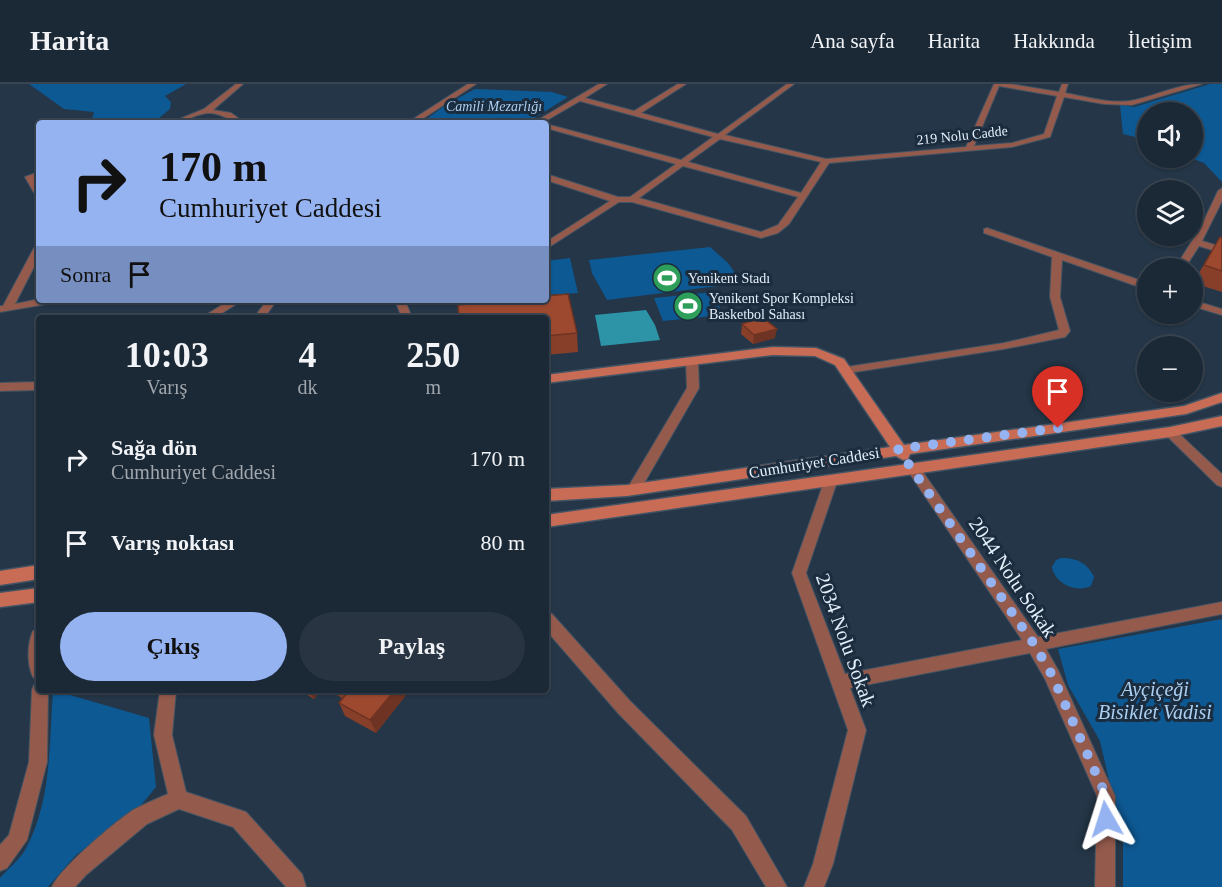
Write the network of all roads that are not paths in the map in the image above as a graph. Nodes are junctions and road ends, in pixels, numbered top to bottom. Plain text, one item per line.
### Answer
1 (240, 84) edge
2 (473, 84) edge
3 (604, 84) edge
4 (683, 84) edge
5 (791, 84) edge
6 (997, 84) edge
7 (1065, 84) edge
8 (1199, 84) edge
9 (1062, 95) junction
10 (578, 98) junction
11 (207, 111) junction
12 (634, 114) junction
13 (182, 120) edge
14 (236, 120) edge
15 (415, 120) edge
16 (542, 120) edge
17 (549, 127) edge
18 (718, 136) junction
19 (968, 150) junction
20 (826, 161) junction
21 (682, 163) junction
22 (36, 175) edge
23 (549, 178) edge
24 (36, 189) edge
25 (1222, 191) edge
26 (803, 196) junction
27 (632, 199) junction
28 (617, 200) junction
29 (1203, 228) edge
30 (987, 231) dead end
31 (549, 244) edge
32 (1203, 244) edge
33 (1222, 250) edge
34 (36, 253) edge
35 (1057, 255) junction
36 (1137, 283) edge
37 (36, 303) edge
38 (233, 303) edge
39 (1203, 306) edge
40 (3, 309) edge
41 (1222, 312) edge
42 (211, 315) edge
43 (692, 362) junction
44 (846, 371) junction
45 (549, 379) edge
46 (36, 386) edge
47 (0, 387) edge
48 (1222, 397) edge
49 (1222, 421) edge
50 (1170, 432) junction
51 (898, 449) junction
52 (913, 468) junction
53 (831, 478) junction
54 (1222, 482) edge
55 (634, 489) junction
56 (549, 495) edge
57 (549, 521) edge
58 (36, 572) edge
59 (0, 578) edge
60 (36, 596) edge
61 (0, 600) edge
62 (1222, 608) edge
63 (549, 622) edge
64 (1034, 644) junction
65 (839, 683) junction
66 (40, 693) edge
67 (168, 693) edge
68 (178, 799) junction
69 (0, 861) edge
70 (62, 887) edge
71 (296, 887) edge
72 (777, 887) edge
73 (814, 887) edge
74 (1105, 887) edge

1 - 11 street
2 - 15 street
3 - 10 street
4 - 12 street
5 - 18 street
6 - 9 street
6 - 19 street
7 - 9 street, 219 Nolu Cadde
8 - 9 street
9 - 19 street, 219 Nolu Cadde
10 - 12 street, 219 Nolu Cadde
10 - 16 street
11 - 13 street
11 - 14 street
12 - 18 street, 219 Nolu Cadde
17 - 21 street
18 - 20 street, 219 Nolu Cadde
18 - 21 street
19 - 20 street, 219 Nolu Cadde
20 - 26 street
21 - 26 street
21 - 27 street
22 - 24 street
23 - 28 street
25 - 29 street
26 - 27 street
27 - 28 street
28 - 31 street
30 - 35 street
32 - 33 street
34 - 40 street
35 - 36 street
35 - 44 street
37 - 40 street
38 - 42 street
39 - 41 street
43 - 44 street
43 - 45 street
43 - 55 street
44 - 51 street
46 - 47 street
48 - 51 street, Cumhuriyet Caddesi
49 - 50 street, Cumhuriyet Caddesi
50 - 52 street, Cumhuriyet Caddesi
50 - 54 street
51 - 52 street
51 - 55 street, Cumhuriyet Caddesi
52 - 53 street, Cumhuriyet Caddesi
52 - 64 street, 2044 Nolu Sokak
53 - 57 street, Cumhuriyet Caddesi
53 - 65 street, 2034 Nolu Sokak
55 - 56 street, Cumhuriyet Caddesi
58 - 59 street
60 - 61 street
62 - 64 street
63 - 72 street
64 - 65 street
64 - 74 street, 2044 Nolu Sokak
65 - 73 street, 2034 Nolu Sokak
66 - 69 street
67 - 68 street
68 - 70 street
68 - 71 street

